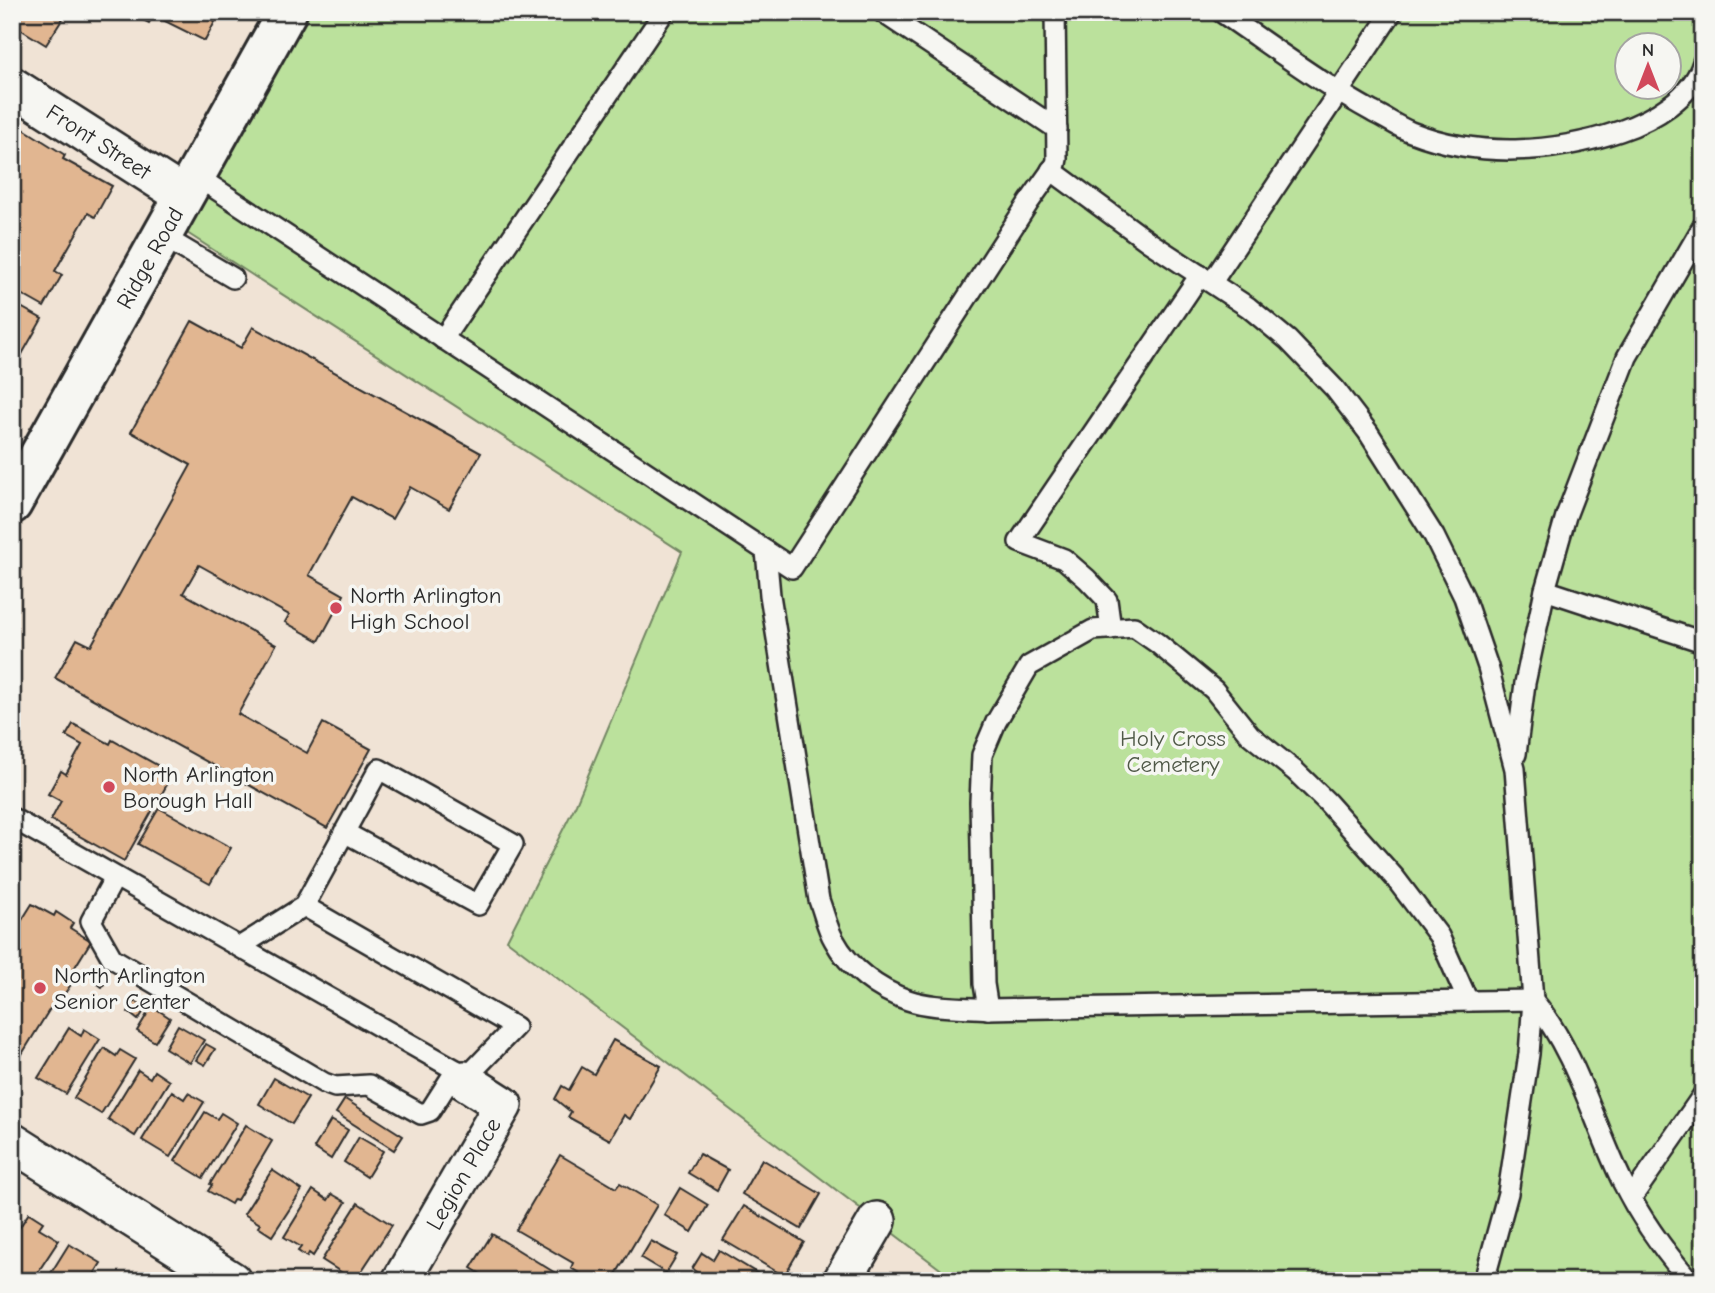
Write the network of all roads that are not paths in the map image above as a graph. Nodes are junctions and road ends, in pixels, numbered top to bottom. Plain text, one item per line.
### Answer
1 (287, 12) edge
2 (664, 12) edge
3 (882, 12) edge
4 (1055, 12) edge
5 (1221, 12) edge
6 (1392, 12) edge
7 (1702, 69) edge
8 (1338, 92) junction
9 (15, 96) edge
10 (1057, 129) junction
11 (1051, 170) junction
12 (190, 186) junction
13 (1703, 226) edge
14 (162, 236) junction
15 (233, 278) dead end
16 (1206, 278) junction
17 (443, 339) junction
18 (16, 490) edge
19 (766, 551) junction
20 (1545, 590) junction
21 (1111, 629) junction
22 (1703, 642) edge
23 (1515, 769) junction
24 (12, 818) edge
25 (344, 832) junction
26 (115, 877) junction
27 (304, 906) junction
28 (240, 946) junction
29 (1533, 1000) junction
30 (1468, 1001) junction
31 (988, 1009) junction
32 (460, 1075) junction
33 (1703, 1095) edge
34 (12, 1142) edge
35 (1632, 1198) junction
36 (877, 1221) dead end
37 (232, 1281) edge
38 (401, 1281) edge
39 (842, 1281) edge
40 (1484, 1281) edge
41 (1690, 1281) edge

1 - 12 main road, Ridge Road
2 - 17 lane
3 - 10 lane
4 - 10 lane
5 - 8 lane
6 - 8 lane
7 - 8 lane
8 - 16 lane
9 - 12 street, Front Street
10 - 11 lane
11 - 16 lane
11 - 19 lane
12 - 14 main road, Ridge Road
12 - 17 lane
13 - 20 lane
14 - 15 lane
14 - 18 main road, Ridge Road
16 - 21 lane
16 - 23 lane
17 - 19 lane
19 - 31 lane
20 - 22 lane
20 - 23 lane
21 - 30 lane
21 - 31 lane
23 - 29 lane
24 - 26 lane
25 - 25 lane
25 - 27 lane
26 - 28 lane
26 - 32 lane
27 - 28 lane
27 - 32 lane
28 - 32 lane
29 - 30 lane
29 - 35 lane
29 - 40 lane
30 - 31 lane
32 - 38 street, Legion Place
33 - 35 lane
34 - 37 street
35 - 41 lane
36 - 39 street

